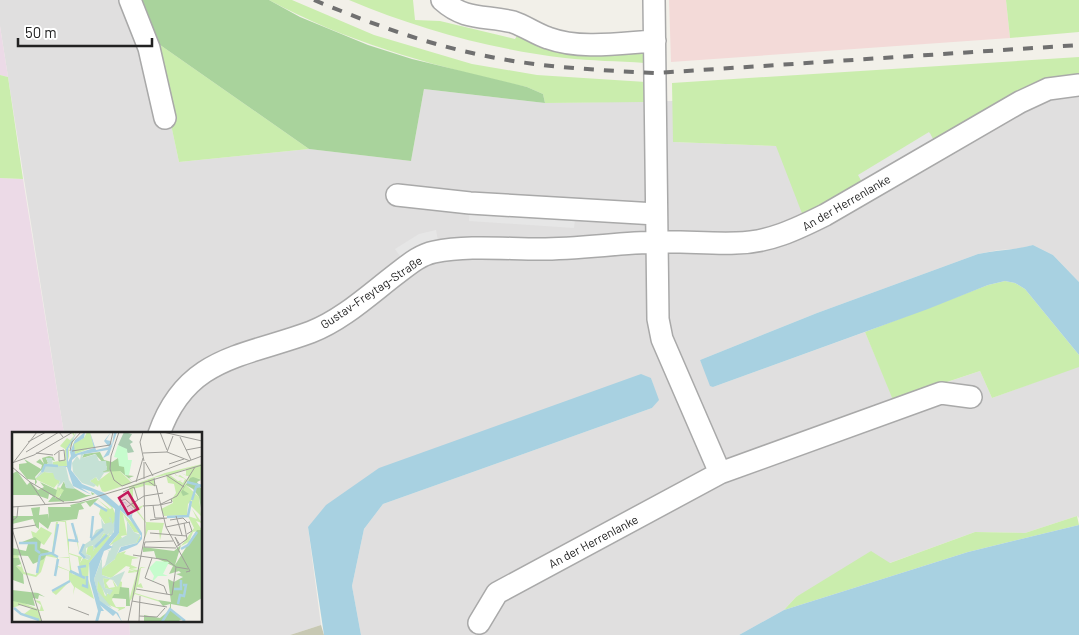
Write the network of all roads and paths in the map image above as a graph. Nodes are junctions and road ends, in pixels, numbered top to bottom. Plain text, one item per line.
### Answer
1 (130, 0) edge
2 (442, 0) edge
3 (654, 0) edge
4 (655, 41) junction
5 (1079, 85) edge
6 (165, 118) dead end
7 (397, 196) dead end
8 (656, 214) junction
9 (656, 242) junction
10 (971, 397) dead end
11 (160, 432) edge
12 (720, 473) junction
13 (479, 623) dead end

1 - 6 street
2 - 4 street
3 - 4 street
4 - 8 street
5 - 9 street, An der Herrenlanke
7 - 8 street
8 - 9 street
9 - 11 street, Gustav-Freytag-Straße
9 - 12 street
10 - 12 street, An der Herrenlanke
12 - 13 street, An der Herrenlanke

